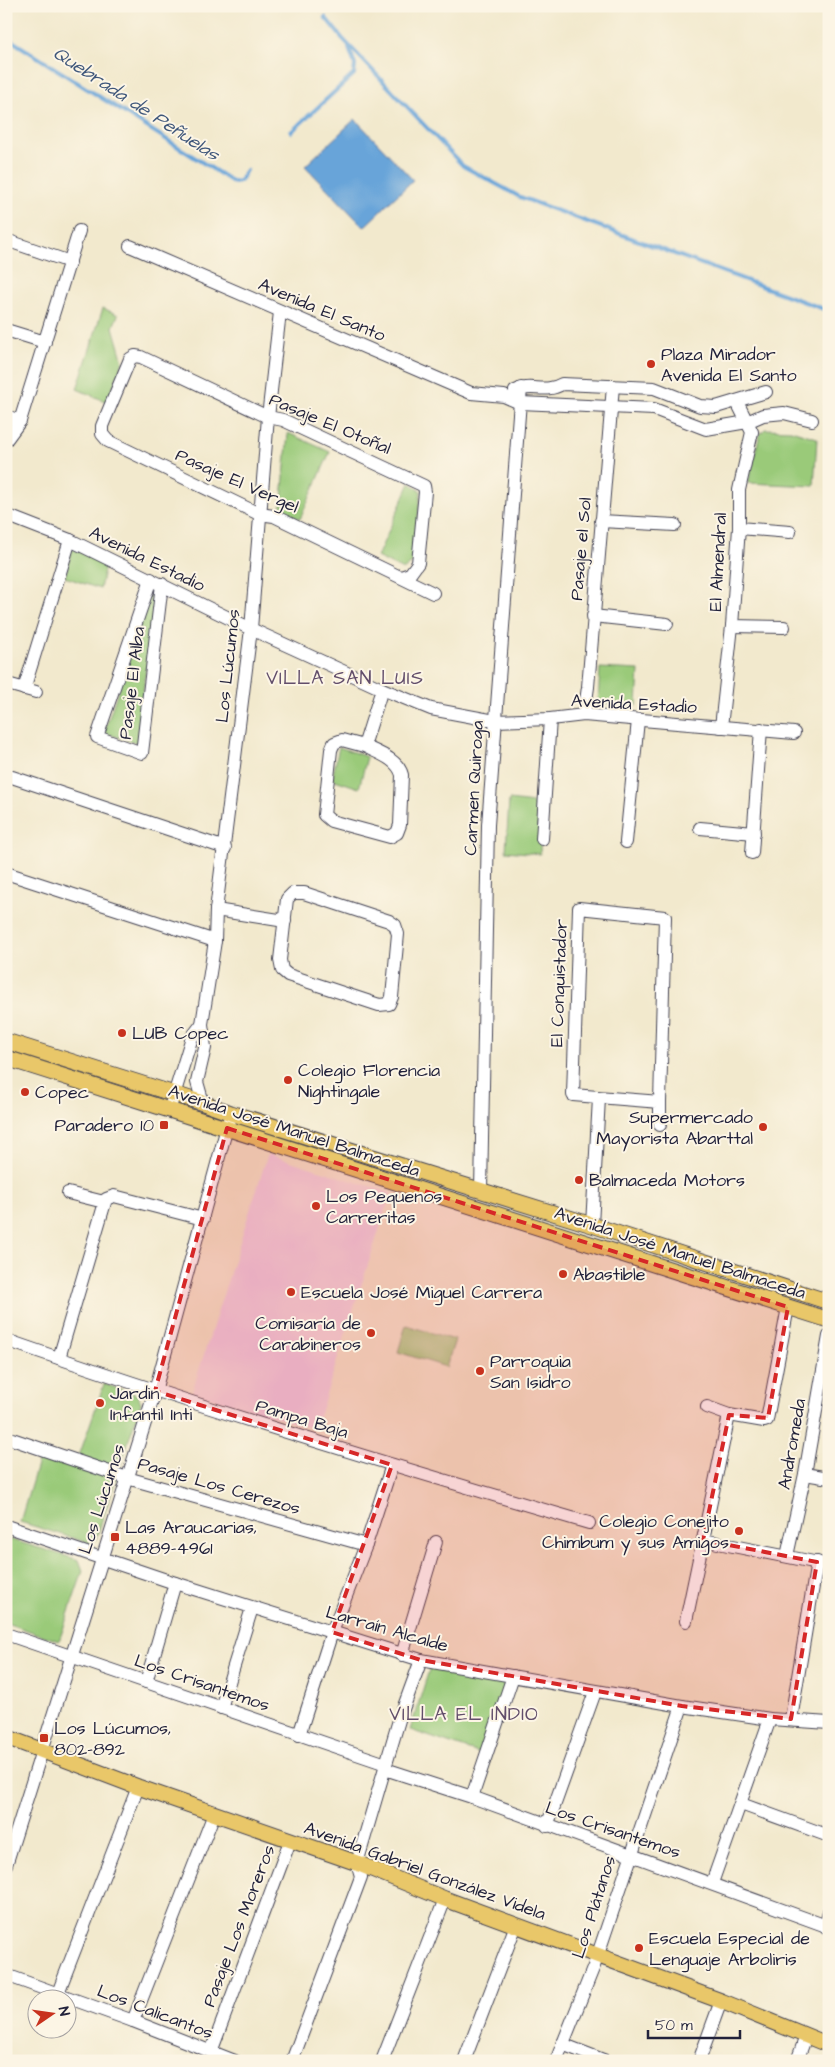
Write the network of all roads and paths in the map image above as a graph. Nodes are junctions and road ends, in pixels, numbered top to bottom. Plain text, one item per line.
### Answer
1 (80, 231) dead end
2 (6, 240) edge
3 (130, 246) dead end
4 (70, 262) junction
5 (280, 312) junction
6 (6, 330) edge
7 (45, 342) junction
8 (130, 359) joint
9 (613, 386) junction
10 (521, 388) junction
11 (766, 392) dead end
12 (504, 396) junction
13 (737, 402) junction
14 (520, 403) junction
15 (611, 408) junction
16 (6, 416) edge
17 (268, 417) junction
18 (812, 420) dead end
19 (20, 421) junction
20 (747, 422) junction
21 (6, 440) edge
22 (259, 514) junction
23 (6, 515) edge
24 (601, 521) junction
25 (675, 526) dead end
26 (739, 528) junction
27 (790, 532) dead end
28 (70, 540) junction
29 (401, 578) junction
30 (157, 582) junction
31 (433, 593) dead end
32 (593, 616) junction
33 (667, 624) dead end
34 (732, 626) junction
35 (784, 627) dead end
36 (251, 629) junction
37 (11, 685) dead end
38 (382, 689) junction
39 (584, 715) junction
40 (550, 719) junction
41 (638, 720) junction
42 (495, 721) junction
43 (721, 727) junction
44 (760, 729) junction
45 (794, 733) dead end
46 (364, 746) junction
47 (8, 776) edge
48 (700, 828) dead end
49 (754, 833) junction
50 (542, 838) dead end
51 (626, 842) dead end
52 (225, 848) junction
53 (752, 854) dead end
54 (6, 873) edge
55 (216, 910) junction
56 (285, 920) junction
57 (215, 941) junction
58 (202, 1024) junction
59 (6, 1041) edge
60 (6, 1058) edge
61 (175, 1094) junction
62 (600, 1098) junction
63 (660, 1102) junction
64 (203, 1103) junction
65 (169, 1111) junction
66 (231, 1113) junction
67 (660, 1125) dead end
68 (227, 1128) junction
69 (481, 1191) junction
70 (68, 1193) dead end
71 (104, 1202) junction
72 (203, 1219) junction
73 (592, 1225) junction
74 (829, 1302) edge
75 (788, 1307) junction
76 (829, 1320) edge
77 (829, 1336) edge
78 (6, 1340) edge
79 (59, 1358) junction
80 (155, 1391) junction
81 (707, 1407) dead end
82 (729, 1415) junction
83 (6, 1437) edge
84 (392, 1465) junction
85 (805, 1474) junction
86 (127, 1478) junction
87 (829, 1478) edge
88 (589, 1523) dead end
89 (6, 1526) edge
90 (703, 1540) junction
91 (436, 1542) dead end
92 (366, 1545) junction
93 (787, 1556) junction
94 (102, 1557) junction
95 (823, 1563) edge
96 (175, 1583) junction
97 (252, 1608) junction
98 (686, 1621) dead end
99 (332, 1632) junction
100 (6, 1634) edge
101 (402, 1655) junction
102 (71, 1657) junction
103 (421, 1660) junction
104 (513, 1676) junction
105 (146, 1682) junction
106 (595, 1692) junction
107 (682, 1706) junction
108 (221, 1708) junction
109 (770, 1719) junction
110 (792, 1719) junction
111 (829, 1723) edge
112 (299, 1735) junction
113 (6, 1737) edge
114 (43, 1751) junction
115 (386, 1766) junction
116 (138, 1787) junction
117 (472, 1797) junction
118 (741, 1804) junction
119 (214, 1814) junction
120 (547, 1826) junction
121 (829, 1836) edge
122 (290, 1841) junction
123 (630, 1855) junction
124 (357, 1863) junction
125 (6, 1865) edge
126 (712, 1884) junction
127 (445, 1899) junction
128 (829, 1911) edge
129 (516, 1924) junction
130 (827, 1927) edge
131 (597, 1956) junction
132 (6, 1975) edge
133 (49, 1990) edge
134 (59, 1990) edge
135 (78, 2000) edge
136 (721, 2001) junction
137 (133, 2021) junction
138 (806, 2036) junction
139 (562, 2044) junction
140 (829, 2045) edge
141 (211, 2052) junction
142 (235, 2061) edge
143 (292, 2061) edge
144 (382, 2061) edge
145 (464, 2061) edge
146 (556, 2061) edge
147 (606, 2061) edge
148 (699, 2061) edge
149 (797, 2061) edge

1 - 4 street
2 - 4 street
3 - 5 street, Avenida El Santo
4 - 7 street
5 - 12 street, Avenida El Santo
5 - 17 street, Los Lúcumos
6 - 7 street
7 - 19 street
8 - 17 street, Pasaje El Otoñal
8 - 22 street, Pasaje El Vergel
9 - 10 street
9 - 13 street
9 - 15 street, Pasaje el Sol
10 - 12 street
10 - 14 street, Carmen Quiroga
11 - 13 street
12 - 14 street, Avenida El Santo
13 - 20 street, El Almendral
14 - 15 street, Avenida El Santo
14 - 42 street, Carmen Quiroga
15 - 20 street, Avenida El Santo
15 - 24 street, Pasaje el Sol
16 - 19 street
17 - 22 street, Los Lúcumos
17 - 29 street, Pasaje El Otoñal
18 - 20 street, Avenida El Santo
19 - 21 street
20 - 26 street, El Almendral
22 - 29 street, Pasaje El Vergel
22 - 36 street, Los Lúcumos
23 - 28 street, Avenida Estadio
24 - 25 street
24 - 32 street, Pasaje el Sol
26 - 27 street
26 - 34 street, El Almendral
28 - 30 street, Avenida Estadio
28 - 37 street
29 - 31 street, Pasaje El Vergel
30 - 30 street, Pasaje El Alba
30 - 36 street, Avenida Estadio
32 - 33 street
32 - 39 street, Pasaje el Sol
34 - 35 street
34 - 43 street, El Almendral
36 - 38 street, Avenida Estadio
36 - 52 street, Los Lúcumos
38 - 42 street, Avenida Estadio
38 - 46 street
39 - 40 street, Avenida Estadio
39 - 41 street, Avenida Estadio
40 - 42 street, Avenida Estadio
40 - 50 street
41 - 43 street, Avenida Estadio
41 - 51 street
42 - 69 street, Carmen Quiroga
43 - 44 street, Avenida Estadio
44 - 45 street, Avenida Estadio
44 - 49 street
46 - 46 street
47 - 52 street
48 - 49 street
49 - 53 street
52 - 55 street, Los Lúcumos
54 - 57 street
55 - 56 street
55 - 57 street, Los Lúcumos
56 - 56 street
57 - 58 street, Los Lúcumos
58 - 61 street, Los Lúcumos
58 - 64 street, Los Lúcumos
59 - 61 main road, Avenida José Manuel Balmaceda
60 - 65 main road, Avenida José Manuel Balmaceda
61 - 64 main road, Avenida José Manuel Balmaceda
61 - 65 street, Los Lúcumos
62 - 63 street, El Conquistador
62 - 63 street, El Conquistador
62 - 73 street
63 - 67 street, El Conquistador
64 - 66 main road, Avenida José Manuel Balmaceda
65 - 68 main road, Avenida José Manuel Balmaceda
66 - 68 street, Los Lúcumos
66 - 69 main road, Avenida José Manuel Balmaceda
68 - 72 street, Los Lúcumos
68 - 75 main road, Avenida José Manuel Balmaceda
69 - 73 main road, Avenida José Manuel Balmaceda
70 - 71 street
71 - 72 street
71 - 79 street
72 - 80 street, Los Lúcumos
73 - 74 main road, Avenida José Manuel Balmaceda
75 - 76 main road, Avenida José Manuel Balmaceda
75 - 82 street
77 - 85 street, Andromeda
78 - 79 street, Pampa Baja
79 - 80 street, Pampa Baja
80 - 84 street, Pampa Baja
80 - 86 street, Los Lúcumos
81 - 82 street
82 - 90 street
83 - 86 street, Pasaje Los Cerezos
84 - 88 street, Pampa Baja
84 - 92 street
85 - 87 street
85 - 93 street, Andromeda
86 - 92 street, Pasaje Los Cerezos
86 - 94 street, Los Lúcumos
89 - 94 street, Larraín Alcalde
90 - 93 street
90 - 98 street
91 - 101 street
92 - 99 street
93 - 95 street
94 - 96 street, Larraín Alcalde
94 - 102 street, Los Lúcumos
95 - 110 street
96 - 97 street, Larraín Alcalde
96 - 105 street
97 - 99 street, Larraín Alcalde
97 - 108 street
99 - 101 street, Larraín Alcalde
99 - 112 street
100 - 102 street, Los Crisantemos
101 - 103 street, Larraín Alcalde
102 - 105 street, Los Crisantemos
102 - 114 street, Los Lúcumos
103 - 104 street, Larraín Alcalde
103 - 115 street
104 - 106 street, Larraín Alcalde
104 - 117 street
105 - 108 street, Los Crisantemos
106 - 107 street, Larraín Alcalde
106 - 120 street
107 - 109 street, Larraín Alcalde
107 - 123 street, Los Plátanos
108 - 112 street, Los Crisantemos
109 - 110 street, Larraín Alcalde
109 - 118 street
110 - 111 street, Larraín Alcalde
112 - 115 street, Los Crisantemos
113 - 114 main road, Avenida Gabriel González Videla
114 - 116 main road, Avenida Gabriel González Videla
114 - 125 street, Los Lúcumos
115 - 117 street, Los Crisantemos
115 - 124 street
116 - 119 main road, Avenida Gabriel González Videla
116 - 134 street
117 - 120 street, Los Crisantemos
118 - 121 street
118 - 126 street
119 - 122 main road, Avenida Gabriel González Videla
119 - 137 street
120 - 123 street, Los Crisantemos
122 - 124 main road, Avenida Gabriel González Videla
122 - 141 street, Pasaje Los Moreros
123 - 126 street, Los Crisantemos
123 - 131 street, Los Plátanos
124 - 127 main road, Avenida Gabriel González Videla
124 - 143 street
126 - 130 street, Los Crisantemos
127 - 129 main road, Avenida Gabriel González Videla
127 - 144 street
128 - 130 street
129 - 131 main road, Avenida Gabriel González Videla
129 - 145 street
131 - 136 main road, Avenida Gabriel González Videla
131 - 139 street, Los Plátanos
132 - 133 street, Los Calicantos
135 - 137 street, Los Calicantos
136 - 138 main road, Avenida Gabriel González Videla
136 - 148 street
137 - 141 street, Los Calicantos
138 - 140 main road, Avenida Gabriel González Videla
138 - 149 street
139 - 146 street, Los Plátanos
139 - 147 street
141 - 142 street, Los Calicantos

